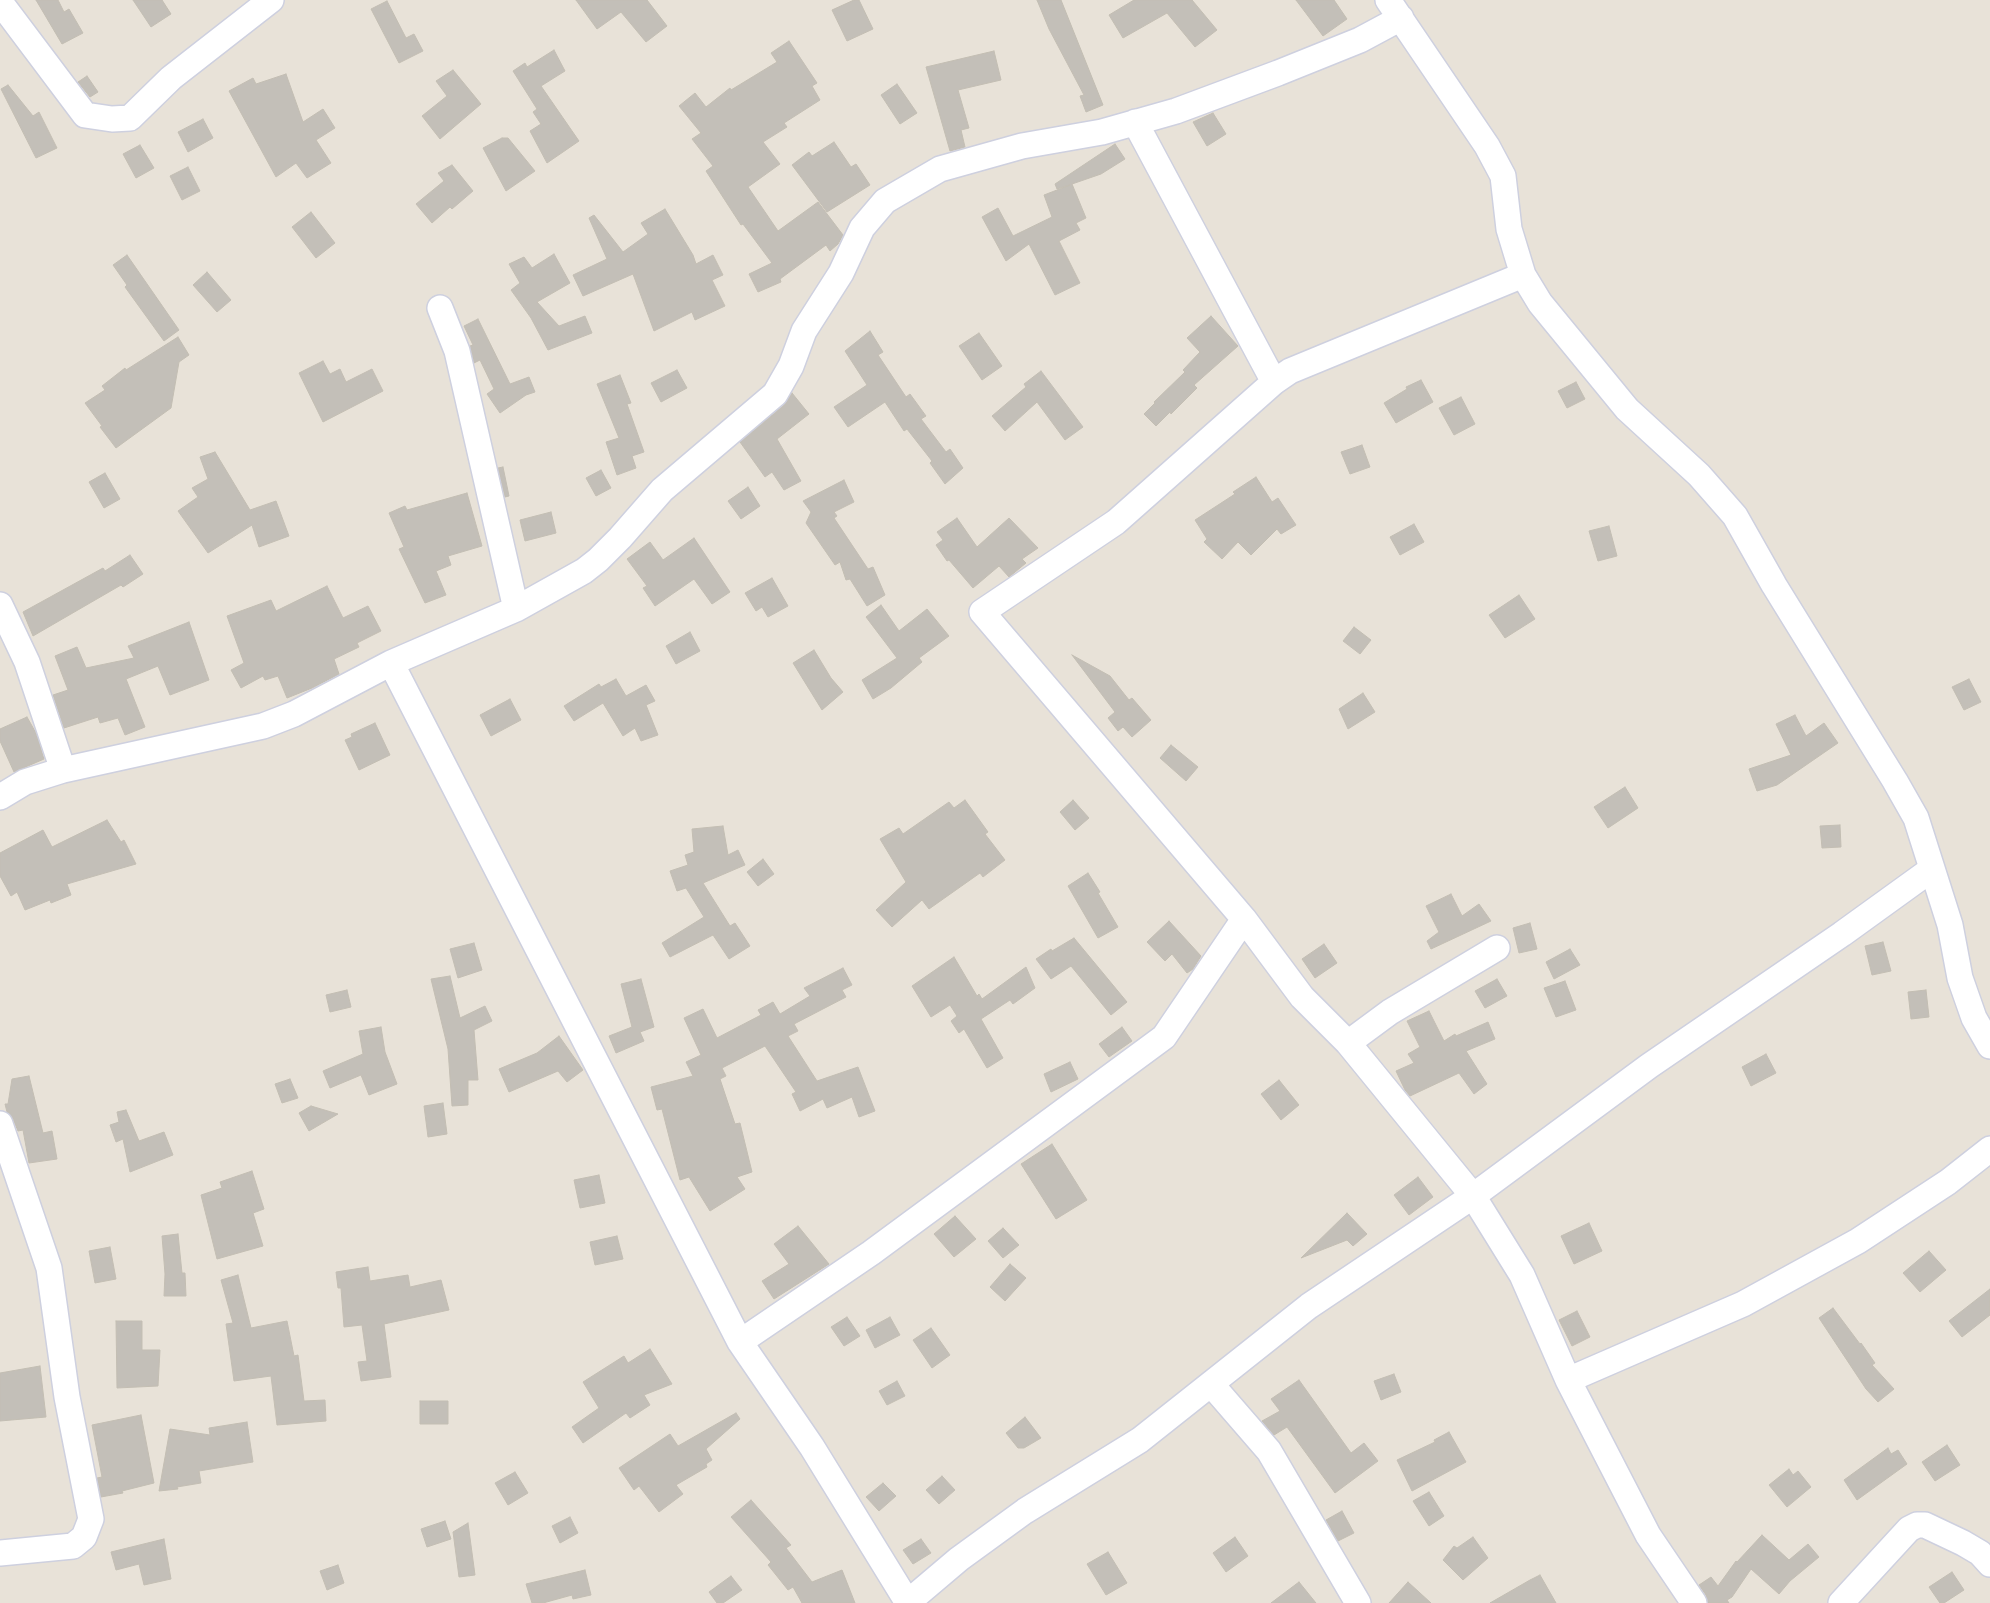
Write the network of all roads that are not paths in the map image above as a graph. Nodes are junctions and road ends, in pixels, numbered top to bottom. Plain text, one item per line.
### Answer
1 (271, 0) edge
2 (0, 2) edge
3 (1395, 9) edge
4 (1134, 122) junction
5 (1523, 275) junction
6 (440, 308) dead end
7 (1274, 382) junction
8 (0, 605) edge
9 (516, 608) junction
10 (391, 663) junction
11 (63, 770) junction
12 (0, 797) edge
13 (1932, 869) junction
14 (1244, 919) junction
15 (1497, 948) dead end
16 (1348, 1043) junction
17 (1990, 1046) edge
18 (0, 1124) edge
19 (1990, 1149) edge
20 (1472, 1196) junction
21 (740, 1342) junction
22 (1568, 1380) junction
23 (1211, 1384) junction
24 (0, 1553) edge
25 (1990, 1564) edge
26 (907, 1603) edge
27 (1358, 1603) edge
28 (1694, 1603) edge
29 (1841, 1603) edge

1 - 2 street
3 - 4 street
3 - 5 street
4 - 7 street
4 - 9 street
5 - 7 street
5 - 13 street
6 - 9 street
7 - 14 street
8 - 11 street
9 - 10 street
10 - 11 street
10 - 21 street
11 - 12 street
13 - 17 street
13 - 20 street
14 - 16 street
14 - 21 street
15 - 16 street
16 - 20 street
18 - 24 street
19 - 22 street
20 - 22 street
20 - 23 street
21 - 26 street
22 - 28 street
23 - 26 street
23 - 27 street
25 - 29 street

